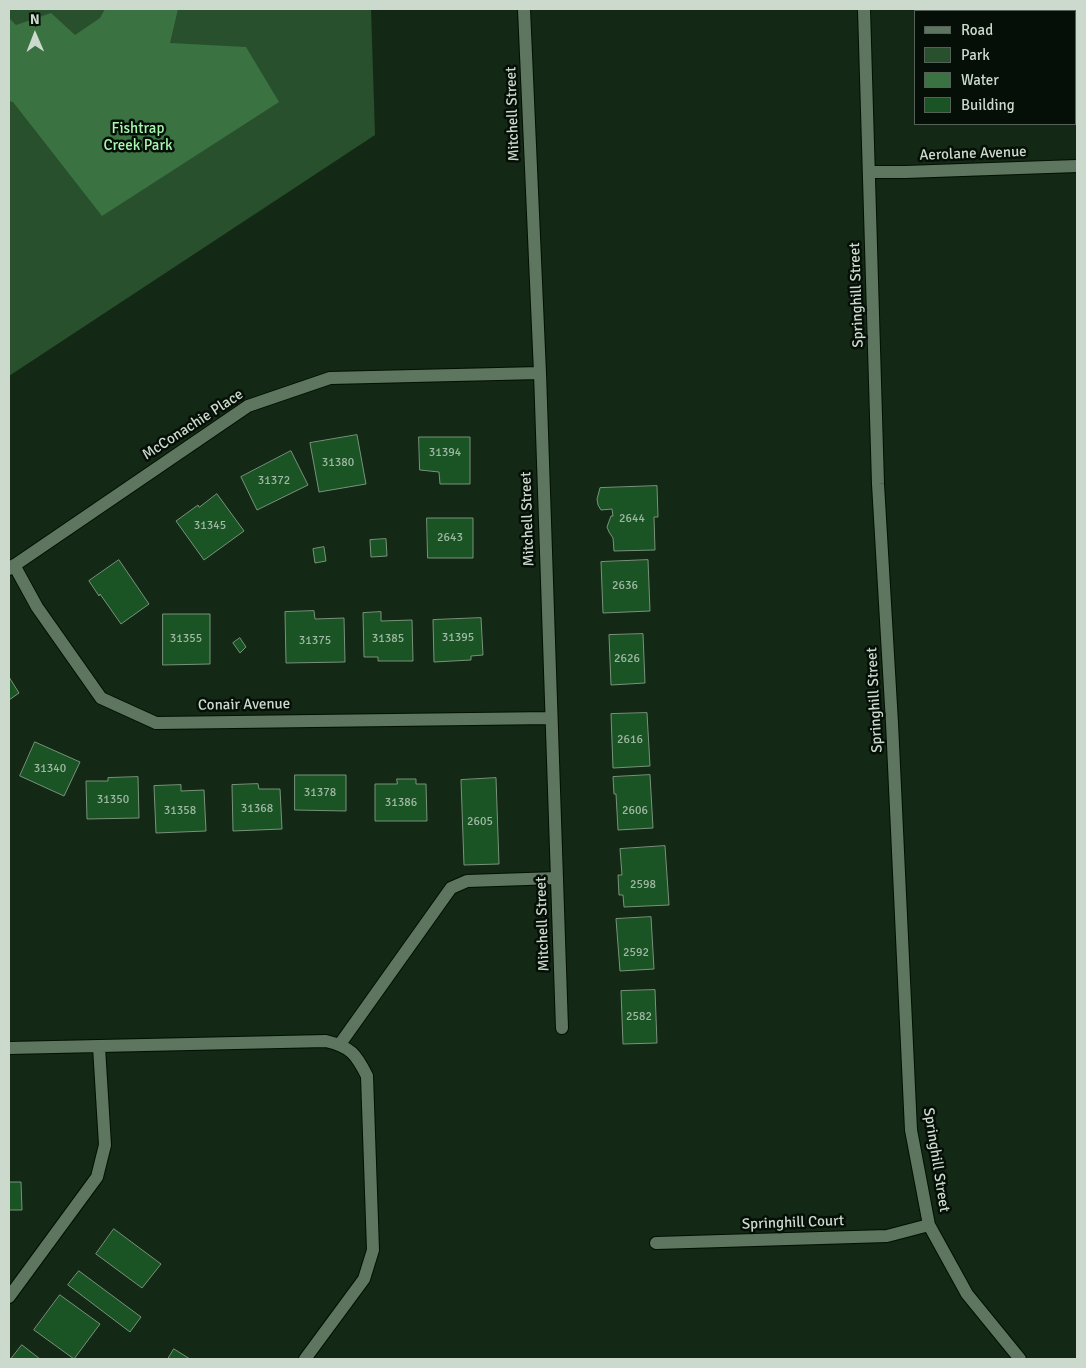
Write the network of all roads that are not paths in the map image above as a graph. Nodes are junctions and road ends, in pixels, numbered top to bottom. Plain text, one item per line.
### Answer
1 (524, 9) edge
2 (864, 9) edge
3 (1077, 166) edge
4 (870, 172) junction
5 (540, 373) junction
6 (11, 567) edge
7 (551, 718) junction
8 (557, 878) junction
9 (562, 1028) dead end
10 (340, 1044) junction
11 (99, 1047) junction
12 (9, 1048) edge
13 (930, 1224) junction
14 (656, 1243) dead end
15 (9, 1297) edge
16 (305, 1359) edge
17 (1020, 1359) edge

1 - 5 street, Mitchell Street
2 - 4 street, Springhill Street
3 - 4 street, Aerolane Avenue
4 - 13 street, Springhill Street
5 - 6 street, McConachie Place
5 - 7 street, Mitchell Street
6 - 7 street, Conair Avenue
7 - 8 street, Mitchell Street
8 - 9 street, Mitchell Street
8 - 10 street
10 - 11 street
10 - 16 street
11 - 12 street
11 - 15 street
13 - 14 street, Springhill Court
13 - 17 street, Springhill Street

